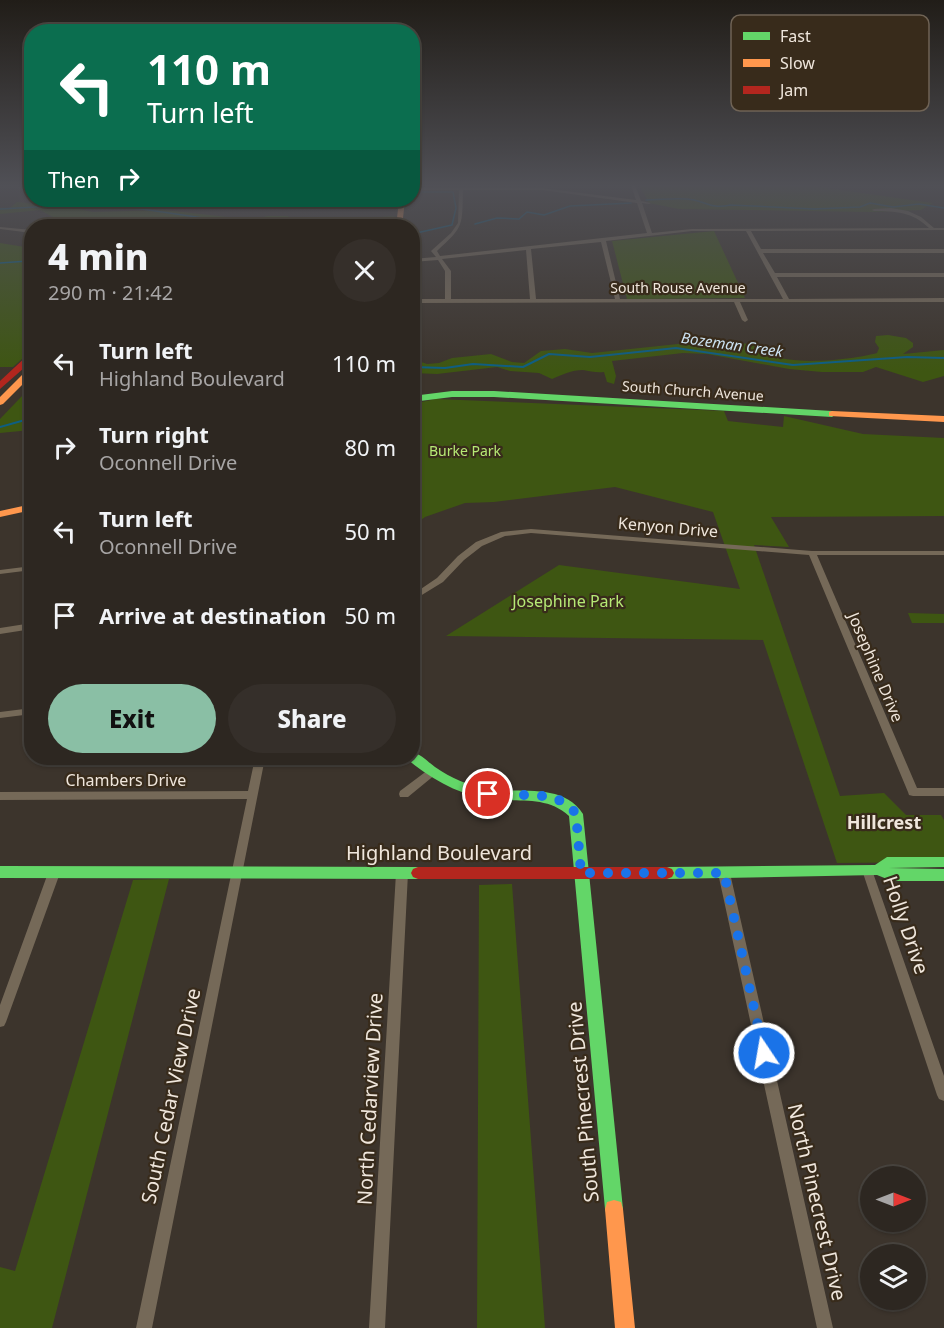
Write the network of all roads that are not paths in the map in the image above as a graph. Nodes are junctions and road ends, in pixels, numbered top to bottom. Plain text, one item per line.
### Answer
1 (435, 247) edge
2 (537, 247) edge
3 (605, 247) edge
4 (758, 247) edge
5 (528, 248) junction
6 (760, 251) junction
7 (944, 251) edge
8 (438, 258) junction
9 (420, 260) edge
10 (773, 275) junction
11 (944, 275) edge
12 (533, 300) junction
13 (618, 300) junction
14 (736, 300) junction
15 (787, 300) junction
16 (944, 300) edge
17 (420, 301) edge
18 (448, 301) junction
19 (745, 320) dead end
20 (24, 364) edge
21 (24, 378) edge
22 (0, 386) edge
23 (420, 398) edge
24 (0, 402) edge
25 (944, 419) edge
26 (24, 509) edge
27 (0, 514) edge
28 (944, 552) edge
29 (812, 553) junction
30 (24, 569) edge
31 (0, 572) edge
32 (420, 594) edge
33 (24, 627) edge
34 (0, 631) edge
35 (24, 712) edge
36 (0, 716) edge
37 (420, 762) edge
38 (258, 765) edge
39 (432, 772) junction
40 (944, 792) edge
41 (404, 794) dead end
42 (252, 795) junction
43 (0, 796) edge
44 (944, 862) edge
45 (872, 870) junction
46 (0, 872) edge
47 (54, 873) junction
48 (236, 873) junction
49 (402, 873) junction
50 (581, 873) junction
51 (724, 873) junction
52 (944, 875) edge
53 (0, 1022) edge
54 (944, 1095) edge
55 (144, 1328) edge
56 (377, 1328) edge
57 (625, 1328) edge
58 (825, 1328) edge

1 - 8 street
2 - 5 street
3 - 13 street
4 - 6 street
5 - 8 street
5 - 12 street
6 - 7 street
6 - 10 street
8 - 9 street
8 - 18 street
10 - 11 street
10 - 15 street
12 - 13 street, South Rouse Avenue
12 - 18 street, South Rouse Avenue
13 - 14 street, South Rouse Avenue
14 - 15 street, South Rouse Avenue
14 - 19 street
15 - 16 street, South Rouse Avenue
17 - 18 street, South Rouse Avenue
20 - 22 main road
21 - 24 main road
23 - 25 main road, South Church Avenue
26 - 27 main road
28 - 29 street, Kenyon Drive
29 - 32 street, Kenyon Drive
29 - 40 street, Josephine Drive
30 - 31 street
33 - 34 street
35 - 36 street
37 - 39 main road, South Pinecrest Drive
38 - 42 street, South Cedar View Drive
39 - 41 street
39 - 50 main road, South Pinecrest Drive
42 - 43 street, Chambers Drive
42 - 48 street, South Cedar View Drive
44 - 45 main road, Highland Boulevard
45 - 51 main road, Highland Boulevard
45 - 52 main road, Highland Boulevard
45 - 54 street, Holly Drive
46 - 47 main road, Highland Boulevard
47 - 48 main road, Highland Boulevard
47 - 53 street
48 - 49 main road, Highland Boulevard
48 - 55 street, South Cedar View Drive
49 - 50 main road, Highland Boulevard
49 - 56 street, North Cedarview Drive
50 - 51 main road, Highland Boulevard
50 - 57 main road, South Pinecrest Drive
51 - 58 street, North Pinecrest Drive

